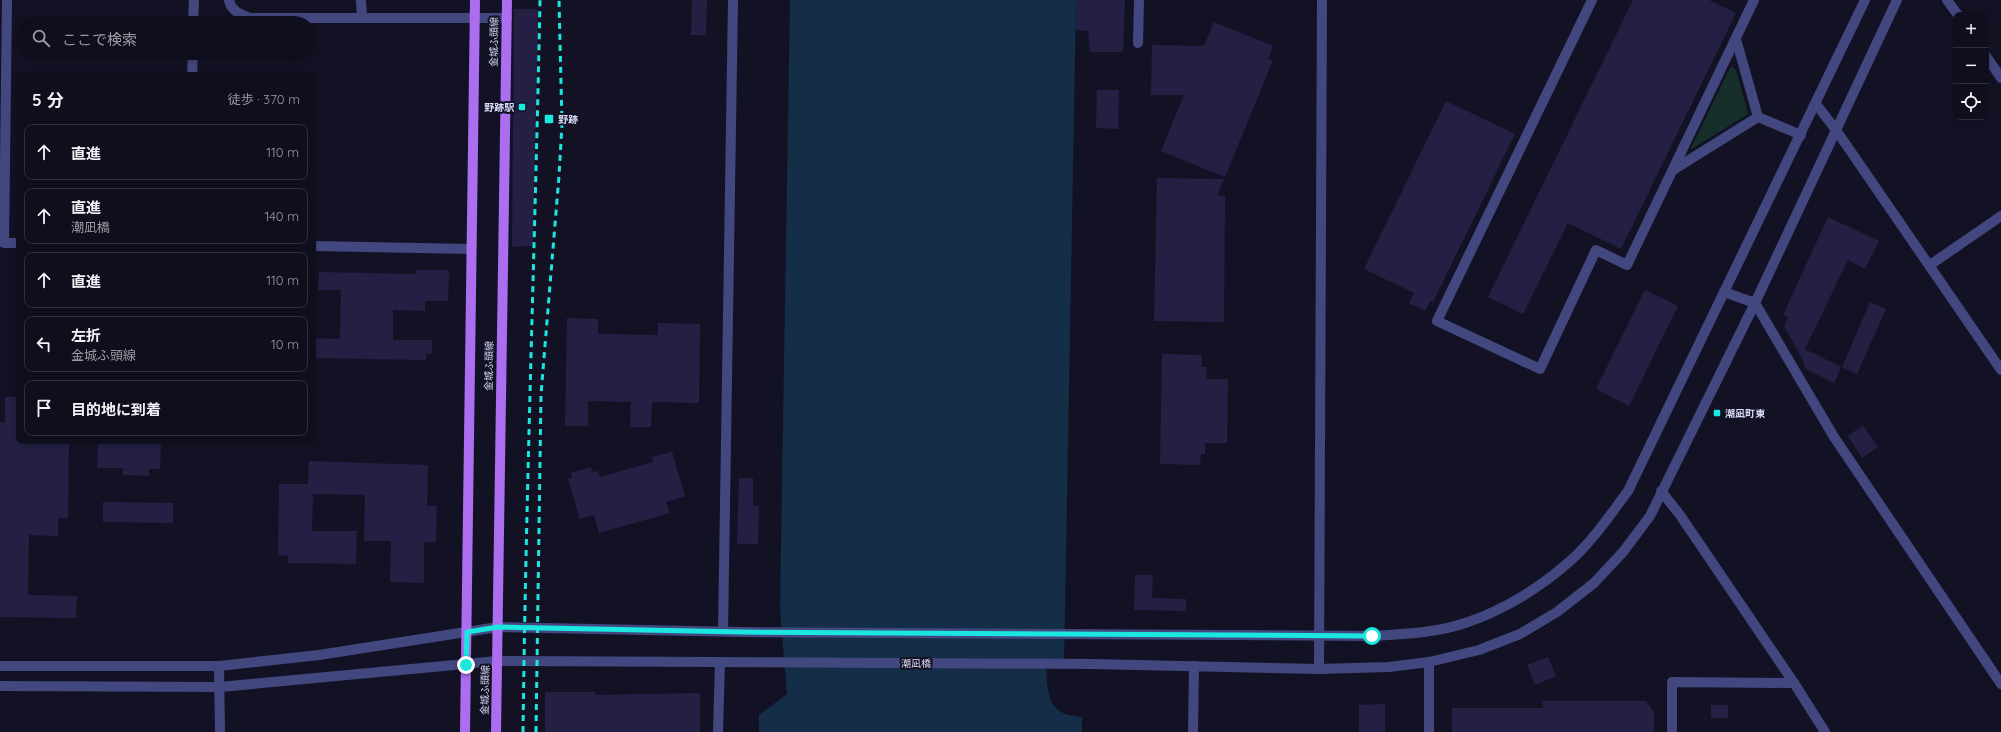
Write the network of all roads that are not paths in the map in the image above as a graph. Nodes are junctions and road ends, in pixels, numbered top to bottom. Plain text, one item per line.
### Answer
1 (7, 0) edge
2 (194, 0) edge
3 (229, 0) edge
4 (362, 0) edge
5 (474, 0) edge
6 (507, 0) edge
7 (733, 0) edge
8 (1139, 0) edge
9 (1322, 0) edge
10 (1592, 0) edge
11 (1754, 0) edge
12 (1865, 0) edge
13 (1897, 0) edge
14 (1947, 0) edge
15 (1956, 12) edge
16 (193, 16) edge
17 (244, 16) edge
18 (316, 18) edge
19 (362, 18) junction
20 (474, 18) junction
21 (507, 18) junction
22 (1736, 39) junction
23 (1138, 43) dead end
24 (193, 60) edge
25 (1989, 60) edge
26 (192, 72) edge
27 (2001, 78) edge
28 (1816, 104) junction
29 (1758, 116) junction
30 (1836, 130) junction
31 (1801, 135) junction
32 (1672, 171) junction
33 (2001, 216) edge
34 (16, 243) edge
35 (316, 246) edge
36 (471, 249) junction
37 (1930, 266) junction
38 (1724, 292) junction
39 (1755, 303) junction
40 (2001, 370) edge
41 (1662, 491) junction
42 (498, 627) junction
43 (723, 631) junction
44 (467, 632) junction
45 (1319, 635) junction
46 (497, 662) junction
47 (720, 662) junction
48 (1429, 662) junction
49 (466, 665) junction
50 (0, 666) edge
51 (220, 666) junction
52 (1194, 666) junction
53 (1319, 669) junction
54 (1794, 683) junction
55 (2001, 684) edge
56 (0, 686) edge
57 (220, 687) junction
58 (220, 732) edge
59 (465, 732) edge
60 (496, 732) edge
61 (718, 732) edge
62 (1193, 732) edge
63 (1429, 732) edge
64 (1672, 732) edge
65 (1825, 732) edge

1 - 34 street
2 - 16 street
3 - 17 street
4 - 19 street
5 - 20 main road, 金城ふ頭線
6 - 21 main road, 金城ふ頭線
7 - 43 street
8 - 23 street
9 - 45 street
10 - 32 street
11 - 22 street
12 - 28 street
13 - 30 street, 潮凪橋
14 - 15 street
18 - 19 street
19 - 20 street
20 - 21 street
20 - 36 main road, 金城ふ頭線
21 - 42 main road, 金城ふ頭線
22 - 29 street
22 - 32 street
24 - 26 street
25 - 27 street
28 - 30 street
28 - 31 street
29 - 31 street
29 - 32 street
30 - 37 street
30 - 39 street, 潮凪橋
31 - 38 street
33 - 37 street
35 - 36 street
36 - 44 main road, 金城ふ頭線
37 - 40 street
38 - 39 street
38 - 45 street
39 - 41 street, 潮凪橋
39 - 55 street
41 - 48 street, 潮凪橋
41 - 54 street
42 - 43 street
42 - 44 street
42 - 46 main road, 金城ふ頭線
43 - 45 street
44 - 49 main road, 金城ふ頭線
44 - 51 street
45 - 53 street
46 - 47 street, 潮凪橋
46 - 49 street, 潮凪橋
46 - 60 main road, 金城ふ頭線
47 - 52 street, 潮凪橋
47 - 61 street
48 - 53 street, 潮凪橋
48 - 63 street
49 - 57 street, 潮凪橋
49 - 59 main road, 金城ふ頭線
50 - 51 street
51 - 57 street
52 - 53 street, 潮凪橋
52 - 62 street
54 - 64 street
54 - 65 street
56 - 57 street, 潮凪橋
57 - 58 street

